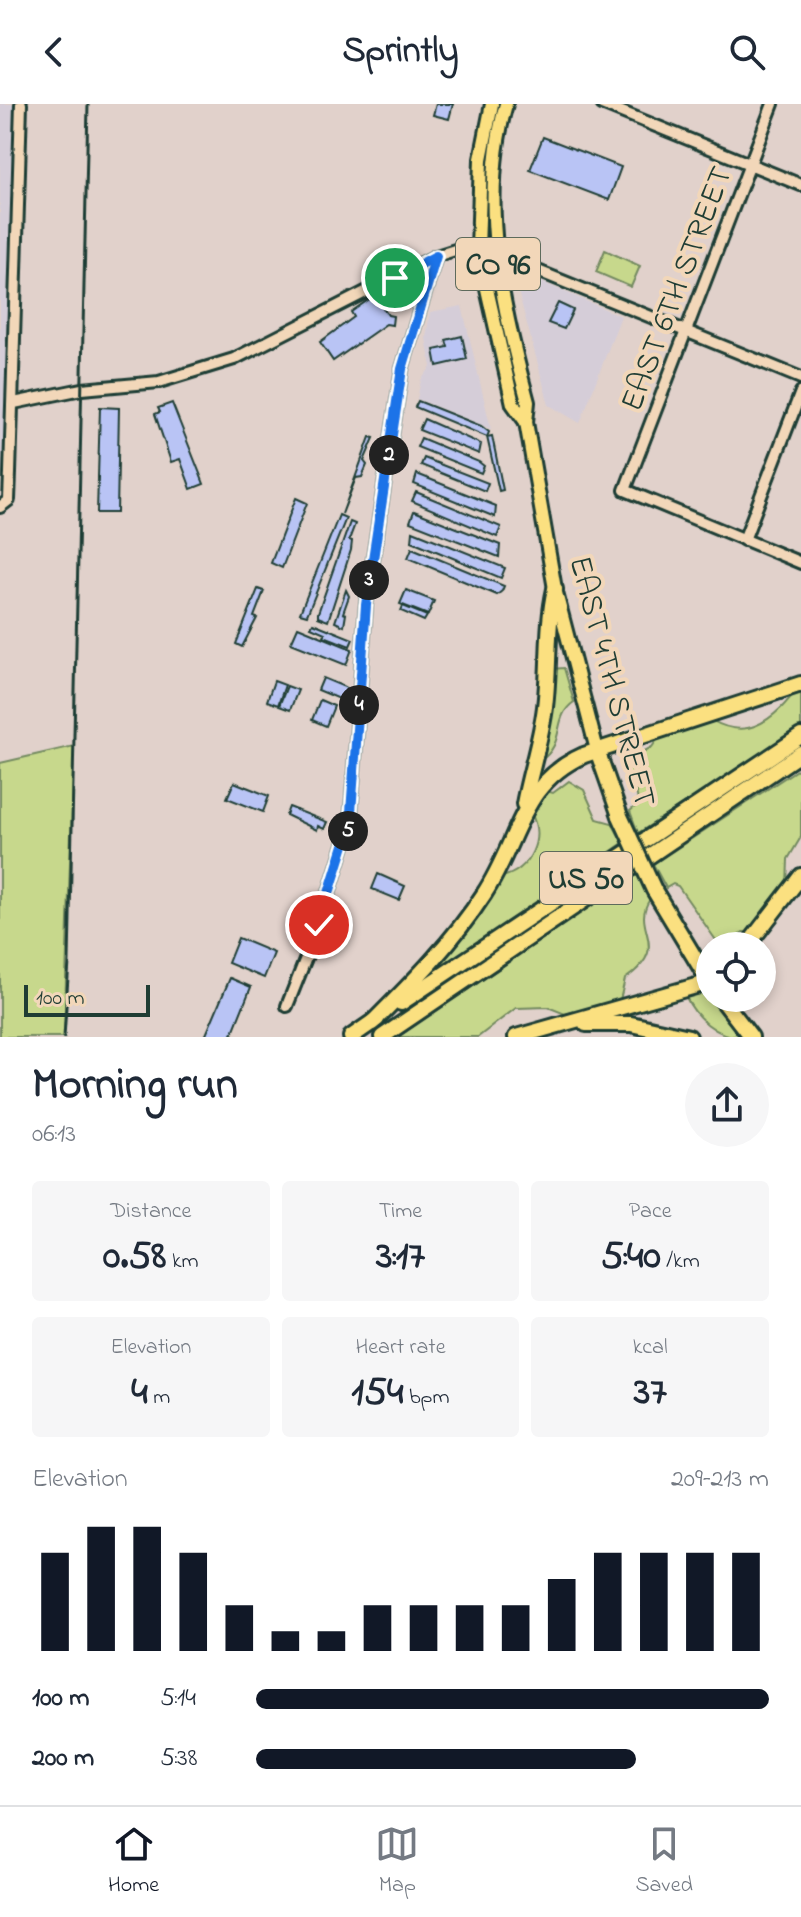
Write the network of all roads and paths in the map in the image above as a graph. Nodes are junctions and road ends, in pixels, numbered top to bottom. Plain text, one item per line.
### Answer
1 (21, 104) edge
2 (492, 104) edge
3 (506, 104) edge
4 (602, 104) edge
5 (773, 104) edge
6 (750, 164) junction
7 (801, 185) edge
8 (478, 249) junction
9 (496, 254) junction
10 (436, 256) junction
11 (686, 329) junction
12 (801, 378) edge
13 (801, 392) edge
14 (14, 403) junction
15 (526, 422) junction
16 (4, 503) edge
17 (744, 540) junction
18 (801, 563) edge
19 (555, 589) junction
20 (801, 684) edge
21 (801, 736) edge
22 (597, 750) junction
23 (801, 753) edge
24 (522, 817) junction
25 (801, 876) edge
26 (758, 932) edge
27 (696, 960) edge
28 (696, 987) edge
29 (287, 1006) dead end
30 (732, 1012) edge
31 (372, 1023) junction
32 (554, 1026) junction
33 (351, 1037) edge
34 (382, 1037) edge
35 (516, 1037) edge
36 (689, 1037) edge
37 (751, 1037) edge

1 - 14 street
2 - 8 main road, EAST 4TH STREET / CO 96
3 - 9 main road, EAST 4TH STREET / CO 96
4 - 6 street
5 - 6 street, EAST 6TH STREET
6 - 7 street
6 - 11 street, EAST 6TH STREET
8 - 9 street
8 - 10 street
8 - 15 main road, EAST 4TH STREET / CO 96
9 - 11 street
9 - 15 main road, EAST 4TH STREET / CO 96
10 - 14 street
10 - 29 street
11 - 12 street
11 - 17 street, EAST 6TH STREET
13 - 17 street
14 - 16 street
15 - 19 main road, EAST 4TH STREET / CO 96
17 - 18 street
19 - 22 main road, EAST 4TH STREET / CO 96
19 - 24 highway, CO 96
20 - 22 highway
21 - 31 highway, US 50
22 - 24 highway
22 - 27 highway, EAST 4TH STREET / CO 96, bridge
23 - 34 highway, US 50
24 - 31 highway, CO 96
25 - 26 highway
28 - 32 highway
30 - 37 highway
31 - 33 highway, US 50
32 - 35 highway
32 - 36 highway

